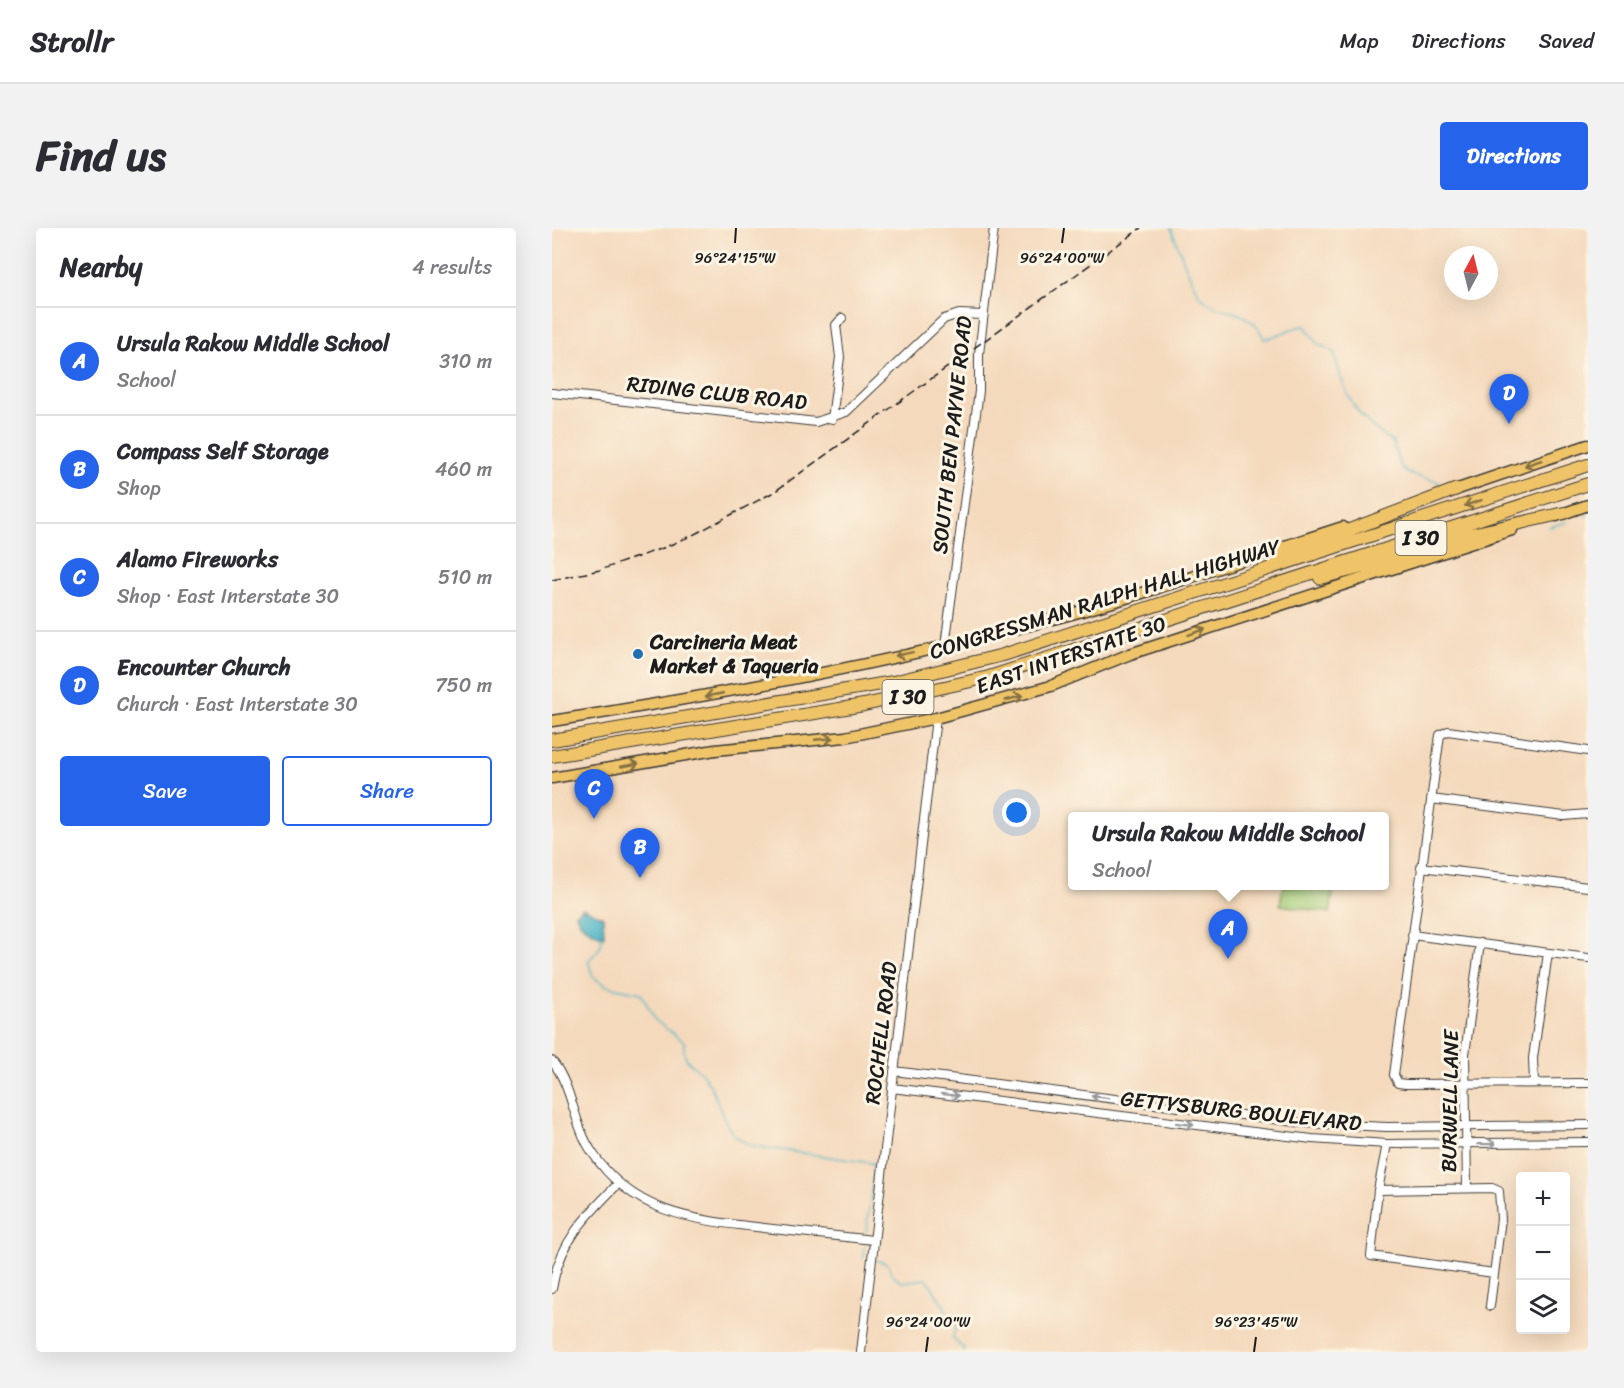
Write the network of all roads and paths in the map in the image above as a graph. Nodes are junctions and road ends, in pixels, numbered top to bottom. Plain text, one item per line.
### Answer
1 (994, 228) edge
2 (983, 315) junction
3 (842, 318) dead end
4 (552, 393) edge
5 (832, 419) junction
6 (1588, 445) edge
7 (1588, 465) edge
8 (1588, 484) edge
9 (1457, 489) junction
10 (1588, 505) edge
11 (1564, 513) junction
12 (1254, 592) junction
13 (1066, 634) junction
14 (945, 646) junction
15 (936, 718) junction
16 (552, 721) edge
17 (552, 734) edge
18 (588, 735) junction
19 (552, 740) edge
20 (1588, 751) edge
21 (552, 756) edge
22 (552, 778) edge
23 (1431, 800) junction
24 (1588, 814) edge
25 (1421, 867) junction
26 (1588, 887) edge
27 (1412, 935) junction
28 (1480, 944) junction
29 (1548, 953) junction
30 (1588, 958) edge
31 (552, 1061) edge
32 (894, 1071) junction
33 (1533, 1083) junction
34 (1588, 1083) edge
35 (1465, 1084) junction
36 (892, 1088) junction
37 (1588, 1125) edge
38 (1466, 1127) junction
39 (1588, 1142) edge
40 (1387, 1144) junction
41 (1466, 1145) junction
42 (619, 1182) junction
43 (1467, 1188) junction
44 (1378, 1190) junction
45 (873, 1240) junction
46 (1494, 1274) junction
47 (552, 1289) edge
48 (1490, 1306) dead end
49 (861, 1352) edge

1 - 2 street, SOUTH BEN PAYNE ROAD
2 - 5 street, RIDING CLUB ROAD
2 - 14 street, SOUTH BEN PAYNE ROAD
3 - 5 street
4 - 5 street, RIDING CLUB ROAD
6 -> 9 main road, EAST INTERSTATE 30
7 -> 13 highway, CONGRESSMAN RALPH HALL HIGHWAY / I 30
8 - 12 highway, CONGRESSMAN RALPH HALL HIGHWAY / I 30
9 - 13 highway
9 - 14 main road, EAST INTERSTATE 30
10 - 11 main road, EAST INTERSTATE 30
11 - 12 highway
15 -> 11 main road, EAST INTERSTATE 30
12 - 21 highway, CONGRESSMAN RALPH HALL HIGHWAY / I 30
13 - 18 highway, CONGRESSMAN RALPH HALL HIGHWAY / I 30
14 -> 16 main road, EAST INTERSTATE 30
22 -> 15 main road, EAST INTERSTATE 30
15 - 32 street, ROCHELL ROAD
17 - 18 highway
18 - 19 highway, CONGRESSMAN RALPH HALL HIGHWAY / I 30
20 - 23 street
23 - 24 street
23 - 25 street
25 - 26 street
25 - 27 street
27 - 28 street
27 - 35 street
28 - 29 street
28 - 35 street, BURWELL LANE
29 - 30 street
29 - 33 street
31 - 42 street
32 - 36 street, ROCHELL ROAD
38 -> 32 street, GETTYSBURG BOULEVARD
33 - 34 street
33 - 35 street
35 - 38 street, BURWELL LANE
36 -> 40 street, GETTYSBURG BOULEVARD
36 - 45 street, ROCHELL ROAD
37 - 38 street, GETTYSBURG BOULEVARD
38 - 41 street, BURWELL LANE
41 -> 39 street, GETTYSBURG BOULEVARD
40 - 41 street, GETTYSBURG BOULEVARD
40 - 44 street
41 - 43 street, BURWELL LANE
42 - 45 street
42 - 47 street
43 - 44 street
43 - 46 street
44 - 46 street
45 - 49 street, ROCHELL ROAD
46 - 48 street

